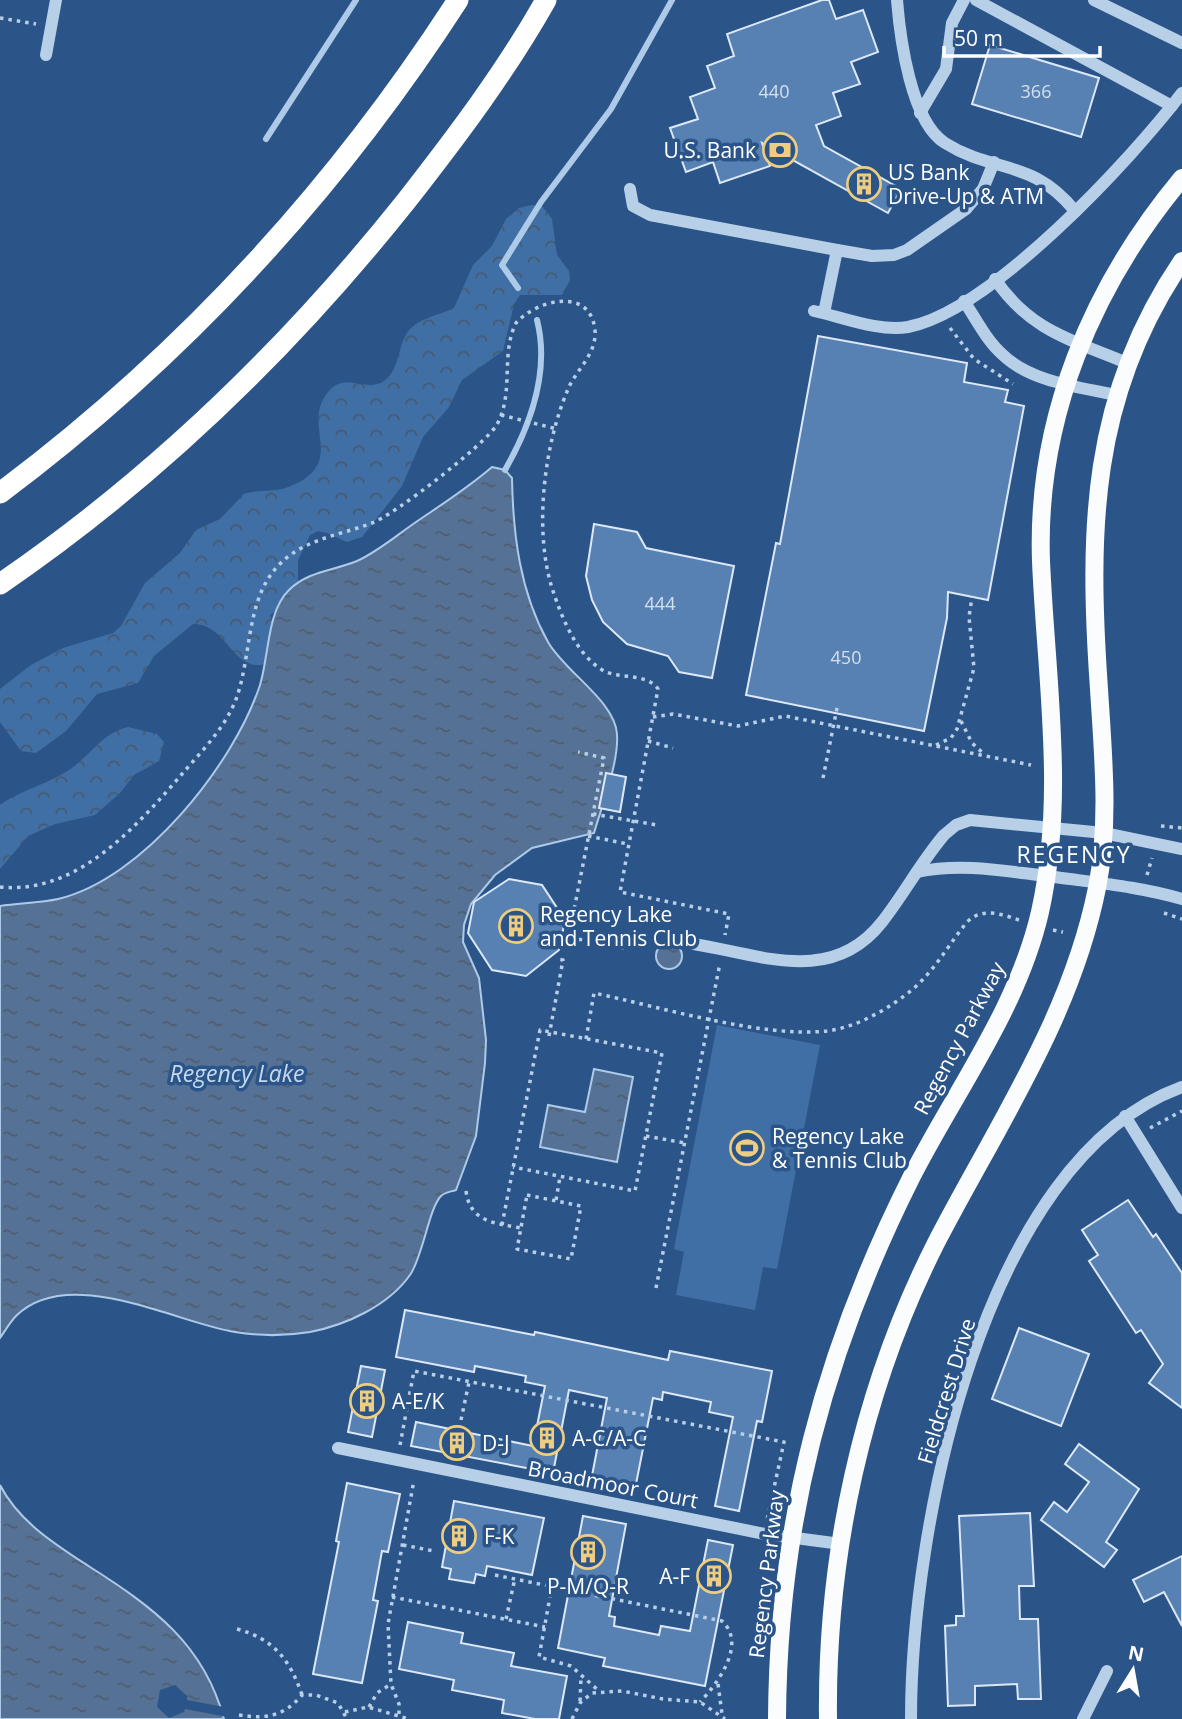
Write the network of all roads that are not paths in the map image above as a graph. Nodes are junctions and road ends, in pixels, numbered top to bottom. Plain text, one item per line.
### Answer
1 (56, 0) edge
2 (452, 0) edge
3 (458, 0) edge
4 (545, 0) edge
5 (561, 0) edge
6 (897, 0) edge
7 (964, 0) edge
8 (976, 0) edge
9 (1094, 0) edge
10 (431, 41) junction
11 (1182, 43) edge
12 (46, 55) dead end
13 (496, 81) junction
14 (1182, 93) edge
15 (1172, 106) junction
16 (920, 113) junction
17 (994, 162) junction
18 (1182, 178) edge
19 (630, 189) dead end
20 (1076, 211) junction
21 (837, 250) junction
22 (1182, 261) edge
23 (995, 278) junction
24 (964, 301) junction
25 (1081, 344) junction
26 (1127, 363) junction
27 (1067, 384) junction
28 (1116, 395) junction
29 (0, 493) edge
30 (0, 584) edge
31 (1052, 829) junction
32 (1104, 833) junction
33 (1182, 849) edge
34 (917, 872) junction
35 (1046, 876) junction
36 (1098, 883) junction
37 (1182, 899) edge
38 (694, 944) dead end
39 (1182, 1087) edge
40 (1125, 1116) junction
41 (1182, 1208) edge
42 (338, 1448) dead end
43 (790, 1538) junction
44 (841, 1544) junction
45 (1107, 1671) dead end
46 (777, 1719) edge
47 (828, 1719) edge
48 (911, 1719) edge
49 (1083, 1719) edge

1 - 12 street
2 - 10 highway
3 - 10 highway
4 - 13 highway
5 - 13 highway
6 - 16 street
7 - 16 street
8 - 15 street
9 - 11 street
10 - 29 highway
13 - 30 highway
14 - 15 street
15 - 20 street
16 - 17 street
17 - 20 street
17 - 21 street
18 - 25 main road, Regency Parkway
19 - 21 street
20 - 23 street
21 - 24 street
22 - 26 main road
23 - 24 street
23 - 25 street
24 - 27 street
25 - 26 street
25 - 27 main road, Regency Parkway
26 - 28 main road
27 - 28 street
27 - 31 main road, Regency Parkway
28 - 32 main road
31 - 32 street
31 - 34 street
31 - 35 main road, Regency Parkway
32 - 33 street
32 - 36 main road
34 - 35 street
34 - 38 street
35 - 36 street
35 - 43 main road, Regency Parkway
36 - 37 street
36 - 44 main road
39 - 40 street, Fieldcrest Drive
40 - 41 street
40 - 48 street, Fieldcrest Drive
42 - 43 street, Broadmoor Court
43 - 44 street, Broadmoor Court
43 - 46 main road, Regency Parkway
44 - 47 main road
45 - 49 street

